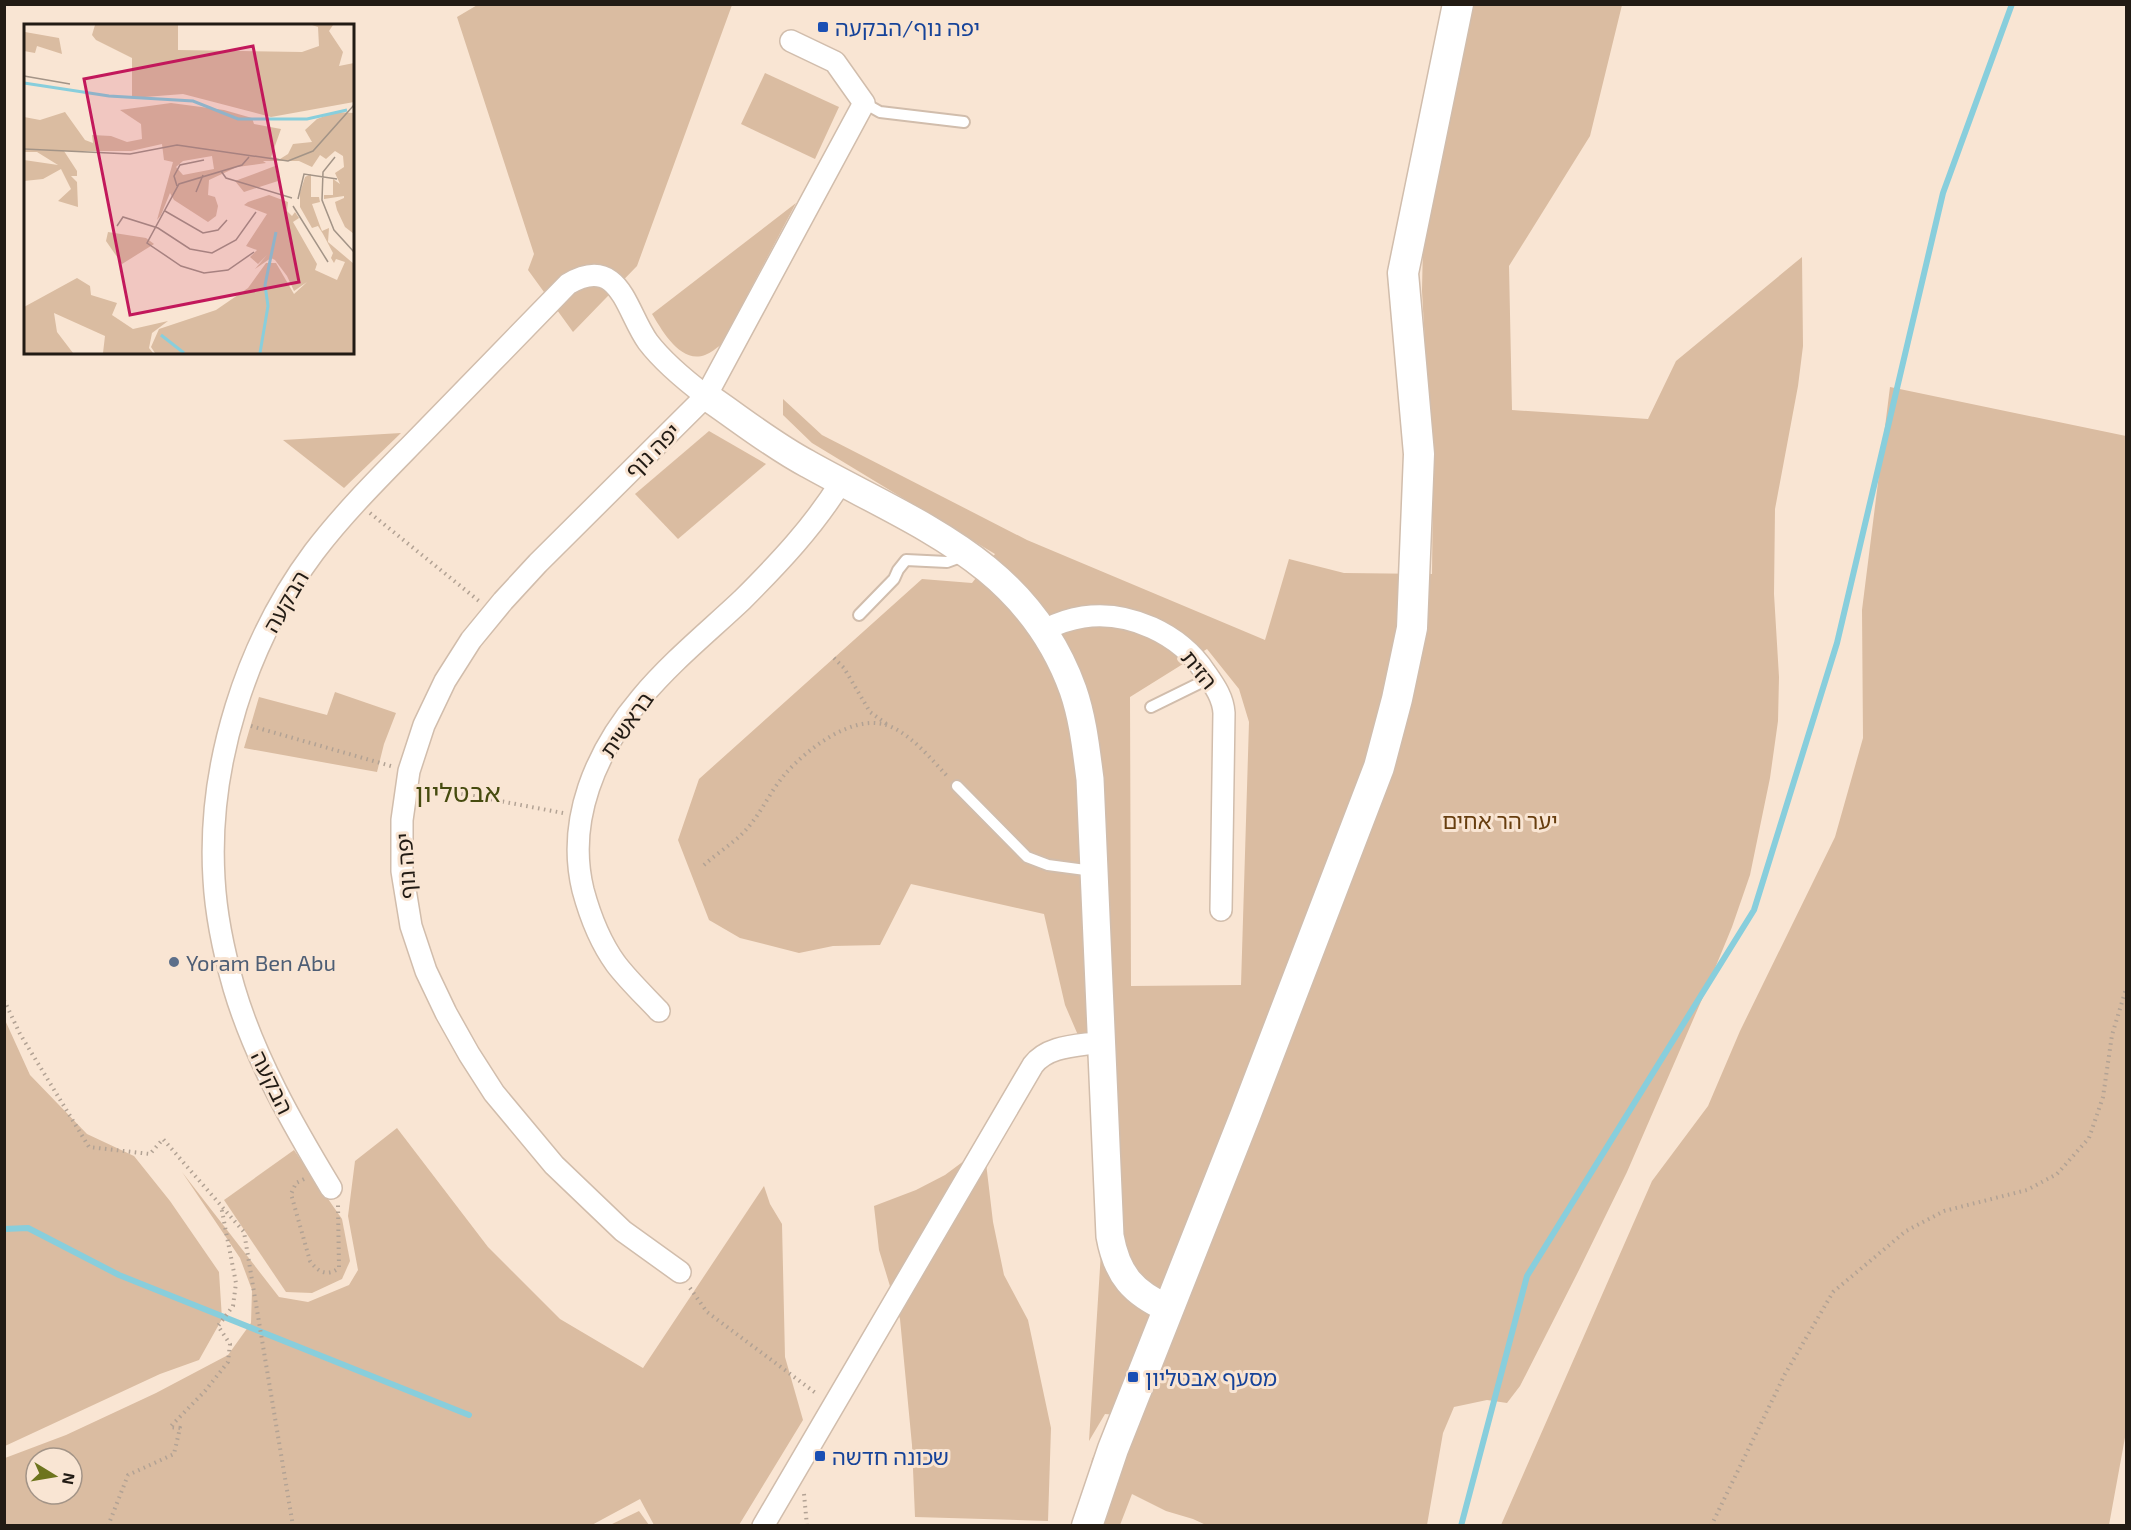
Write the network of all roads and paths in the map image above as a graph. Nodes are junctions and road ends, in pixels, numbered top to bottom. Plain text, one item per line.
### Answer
1 (1458, 4) edge
2 (791, 41) dead end
3 (864, 104) junction
4 (964, 122) dead end
5 (706, 396) junction
6 (841, 482) junction
7 (356, 501) junction
8 (969, 554) junction
9 (493, 613) junction
10 (859, 615) dead end
11 (1044, 630) junction
12 (834, 658) dead end
13 (1210, 678) junction
14 (1151, 707) dead end
15 (233, 721) junction
16 (889, 726) junction
17 (408, 777) junction
18 (957, 786) joint
19 (581, 816) junction
20 (704, 865) dead end
21 (1094, 871) junction
22 (1221, 910) dead end
23 (2127, 989) edge
24 (4, 1000) edge
25 (659, 1011) dead end
26 (1101, 1042) junction
27 (326, 1180) junction
28 (220, 1206) junction
29 (680, 1272) joint
30 (1169, 1309) junction
31 (834, 1406) junction
32 (108, 1526) edge
33 (293, 1526) edge
34 (763, 1526) edge
35 (1087, 1526) edge
36 (1711, 1526) edge

1 - 30 main road
2 - 3 street
3 - 4 lane
3 - 5 street, יפה נוף
5 - 6 street
5 - 7 street, הבקעה
5 - 9 street, יפה נוף
6 - 8 street
6 - 19 street, בראשית
7 - 9 path
7 - 15 street, הבקעה
8 - 10 lane
8 - 11 street
9 - 17 street, יפה נוף
11 - 13 street, הזית
11 - 21 street
12 - 16 path
13 - 14 lane
13 - 22 street, הזית
15 - 17 path
15 - 27 street, הבקעה
16 - 18 path
16 - 20 path
17 - 19 path
17 - 29 street, יפה נוף
18 - 21 lane
19 - 25 street, בראשית
21 - 26 street
23 - 36 path
24 - 28 path
26 - 30 street
26 - 31 street
27 - 27 path
28 - 32 path
28 - 33 path
29 - 31 path
30 - 35 main road
31 - 34 street

